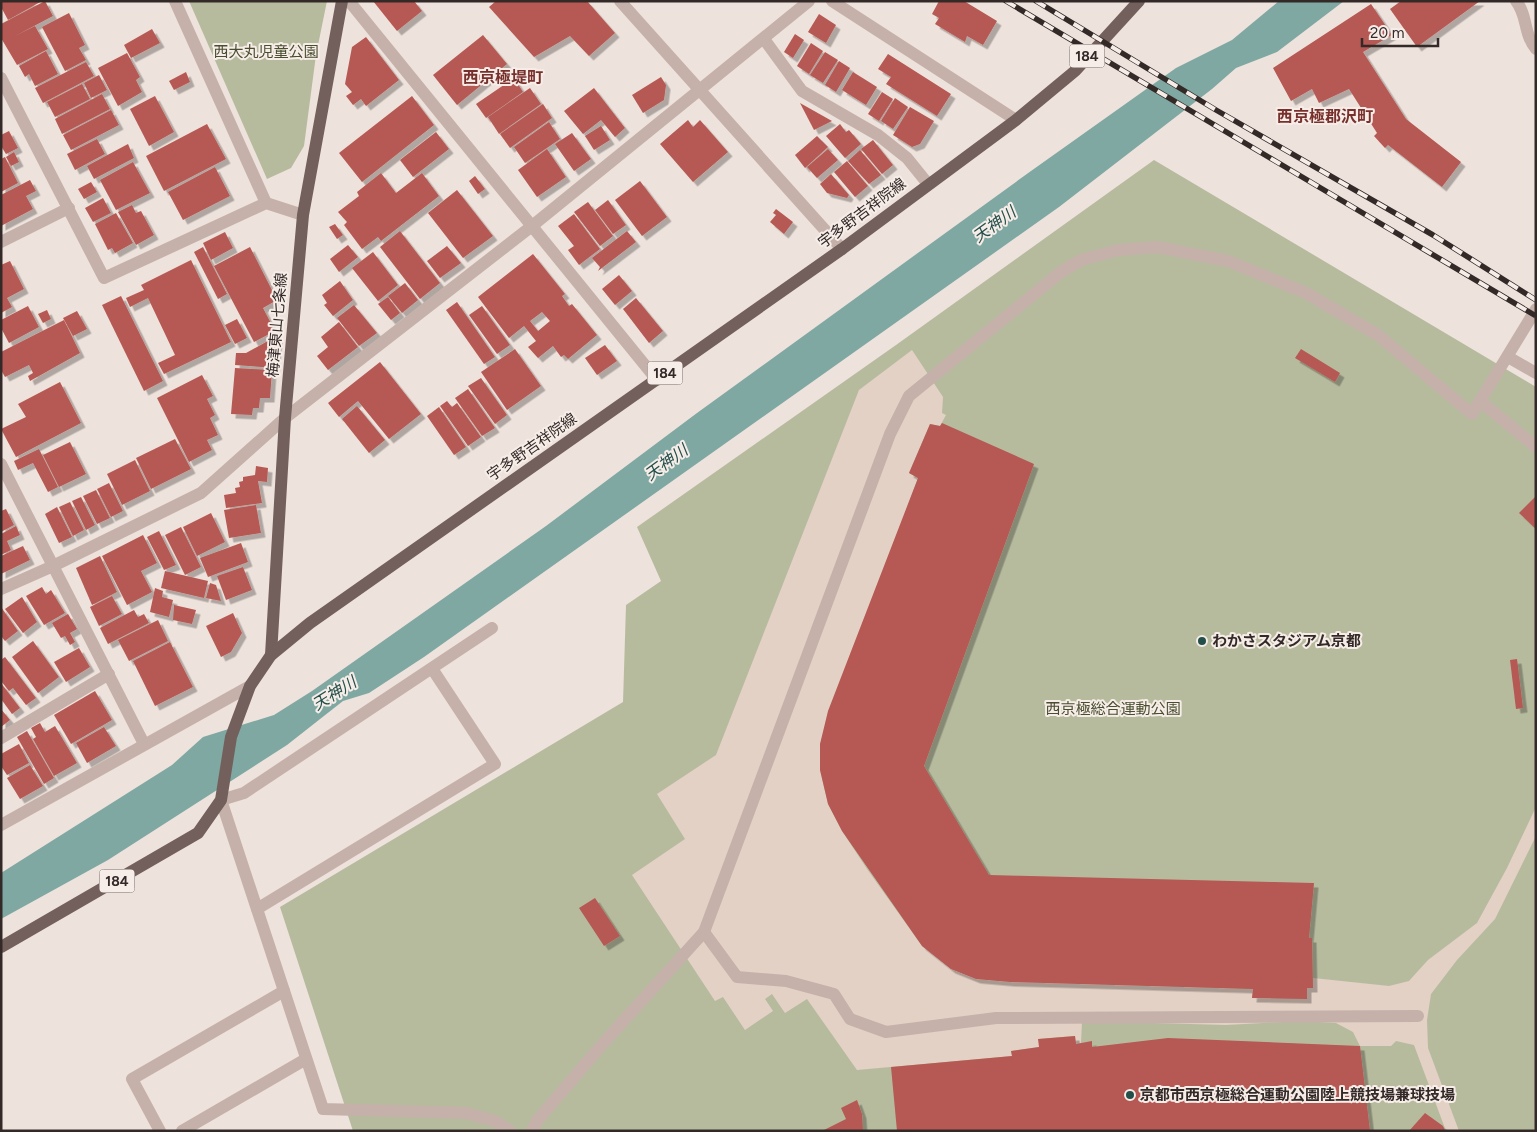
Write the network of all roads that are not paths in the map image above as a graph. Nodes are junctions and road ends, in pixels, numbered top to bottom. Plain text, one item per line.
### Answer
1 (175, 1) edge
2 (342, 1) edge
3 (350, 1) edge
4 (620, 1) edge
5 (809, 1) edge
6 (832, 1) edge
7 (1139, 1) edge
8 (1516, 1) edge
9 (764, 39) junction
10 (1536, 49) edge
11 (1, 78) edge
12 (700, 91) junction
13 (1016, 120) junction
14 (928, 184) junction
15 (266, 203) junction
16 (69, 208) junction
17 (302, 214) junction
18 (532, 226) junction
19 (1, 242) edge
20 (842, 249) junction
21 (1536, 309) edge
22 (1508, 357) junction
23 (1536, 373) edge
24 (657, 380) junction
25 (1480, 401) junction
26 (285, 418) junction
27 (1536, 447) edge
28 (1, 464) edge
29 (53, 566) junction
30 (1, 589) edge
31 (492, 628) dead end
32 (271, 656) junction
33 (433, 670) junction
34 (108, 674) junction
35 (250, 686) junction
36 (1, 738) edge
37 (144, 744) junction
38 (221, 800) junction
39 (1, 825) edge
40 (257, 909) junction
41 (704, 932) junction
42 (1, 947) edge
43 (284, 991) junction
44 (1418, 1016) dead end
45 (306, 1059) junction
46 (160, 1131) edge
47 (182, 1131) edge
48 (510, 1131) edge
49 (532, 1131) edge

1 - 15 street
2 - 17 main road, 梅津東山七条線
3 - 18 street
4 - 12 street
5 - 9 street
6 - 13 street
7 - 13 main road, 宇多野吉祥院線 / 184
8 - 10 street
9 - 12 street
9 - 14 street
11 - 16 street
12 - 18 street
12 - 20 street
13 - 14 main road, 宇多野吉祥院線 / 184
14 - 20 main road, 宇多野吉祥院線 / 184
15 - 16 street
15 - 17 street
16 - 19 street
17 - 26 main road, 梅津東山七条線
18 - 24 street
18 - 26 street
20 - 24 main road, 宇多野吉祥院線 / 184
21 - 22 street
22 - 23 street
22 - 25 street
24 - 32 main road, 宇多野吉祥院線 / 184
25 - 27 street
25 - 41 street
26 - 29 street
26 - 32 main road, 梅津東山七条線
28 - 29 street
29 - 30 street
29 - 34 street
31 - 33 street
32 - 35 main road, 宇多野吉祥院線 / 184
33 - 38 street
33 - 40 street
34 - 36 street
34 - 37 street
35 - 37 street
35 - 38 main road, 宇多野吉祥院線 / 184
37 - 39 street
38 - 40 street
38 - 42 main road, 宇多野吉祥院線 / 184
40 - 43 street
41 - 44 street
41 - 49 street
43 - 45 street
43 - 46 street
45 - 47 street
45 - 48 street

